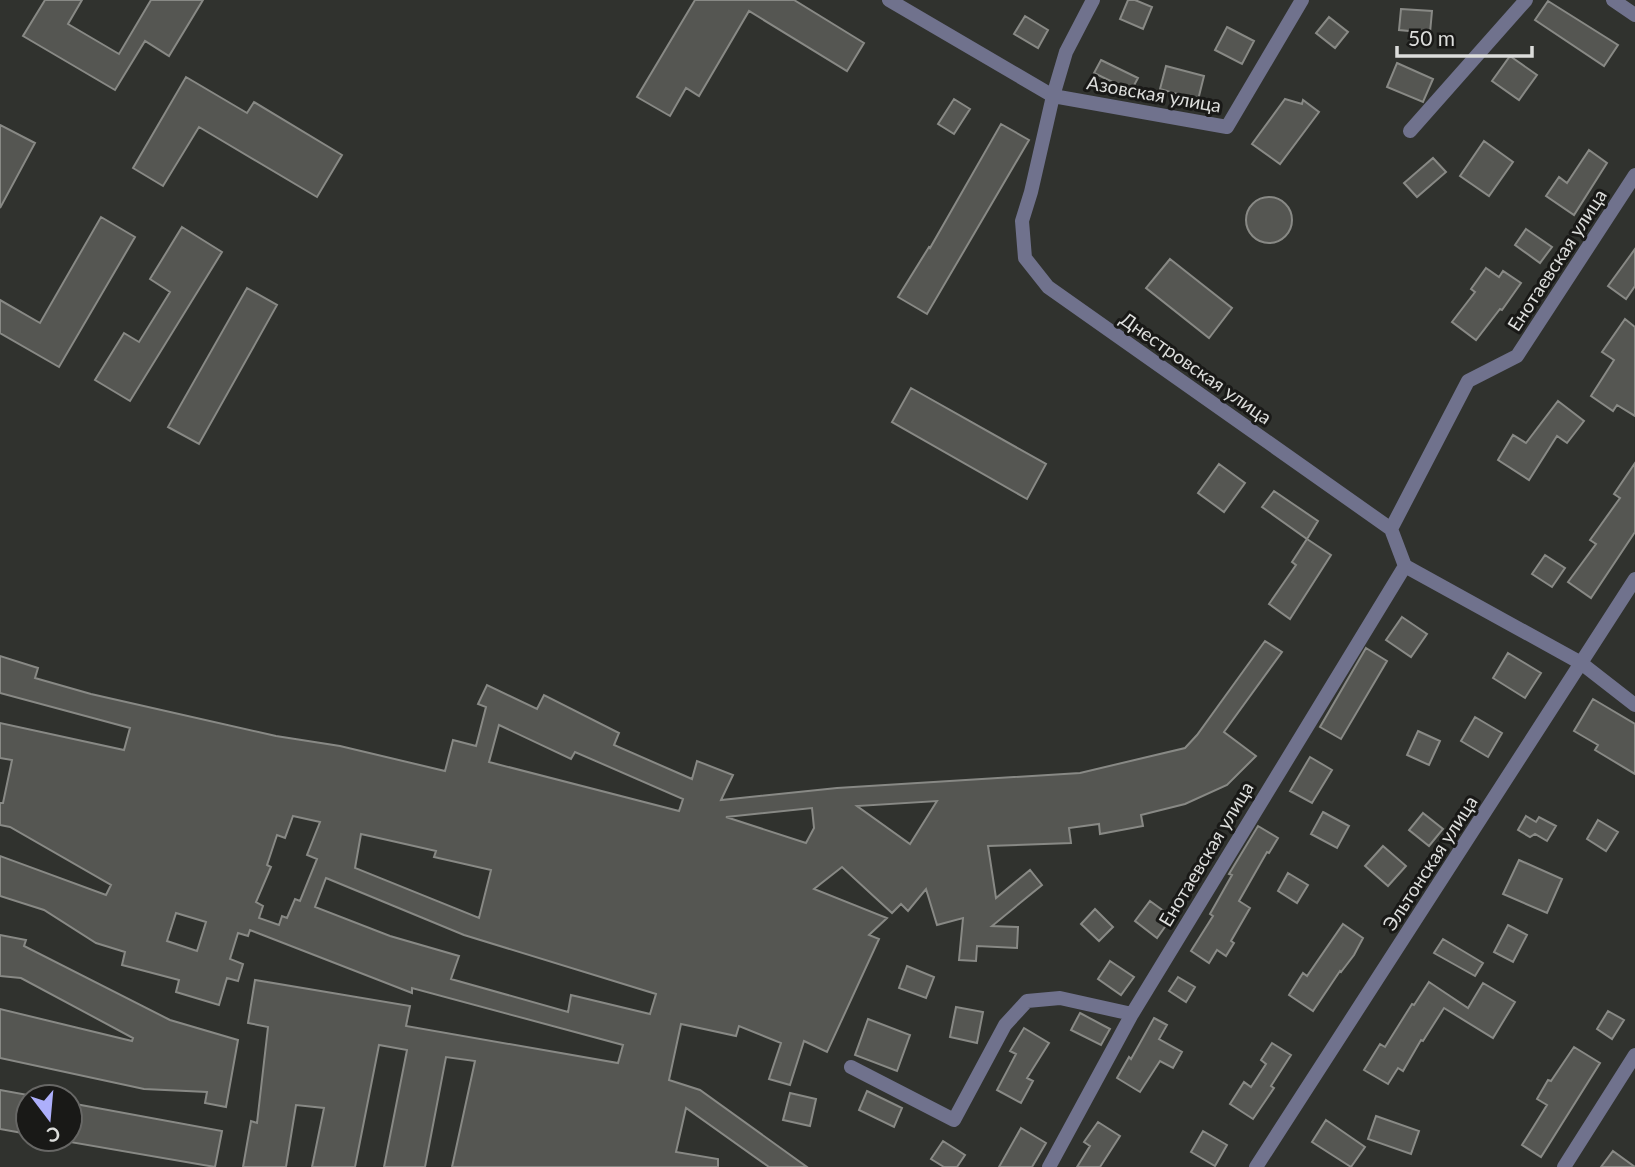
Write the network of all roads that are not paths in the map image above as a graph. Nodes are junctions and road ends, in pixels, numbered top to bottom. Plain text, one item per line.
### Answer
1 (889, 0) edge
2 (1093, 0) edge
3 (1302, 0) edge
4 (1526, 0) edge
5 (1613, 0) edge
6 (1635, 15) edge
7 (1053, 96) junction
8 (1410, 131) dead end
9 (1635, 175) edge
10 (1391, 529) junction
11 (1405, 566) junction
12 (1635, 579) edge
13 (1581, 663) junction
14 (1635, 705) edge
15 (1132, 1014) junction
16 (1635, 1055) edge
17 (851, 1067) dead end
18 (1049, 1167) edge
19 (1256, 1167) edge
20 (1564, 1167) edge

1 - 7 street
2 - 7 street, Днестровская улица
3 - 7 street, Азовская улица
4 - 8 street
5 - 6 street
7 - 10 street, Днестровская улица
9 - 10 street, Енотаевская улица
10 - 11 street
11 - 13 street
11 - 15 street, Енотаевская улица
12 - 13 street, Эльтонская улица
13 - 14 street
13 - 19 street, Эльтонская улица
15 - 17 street
15 - 18 street, Енотаевская улица
16 - 20 street

